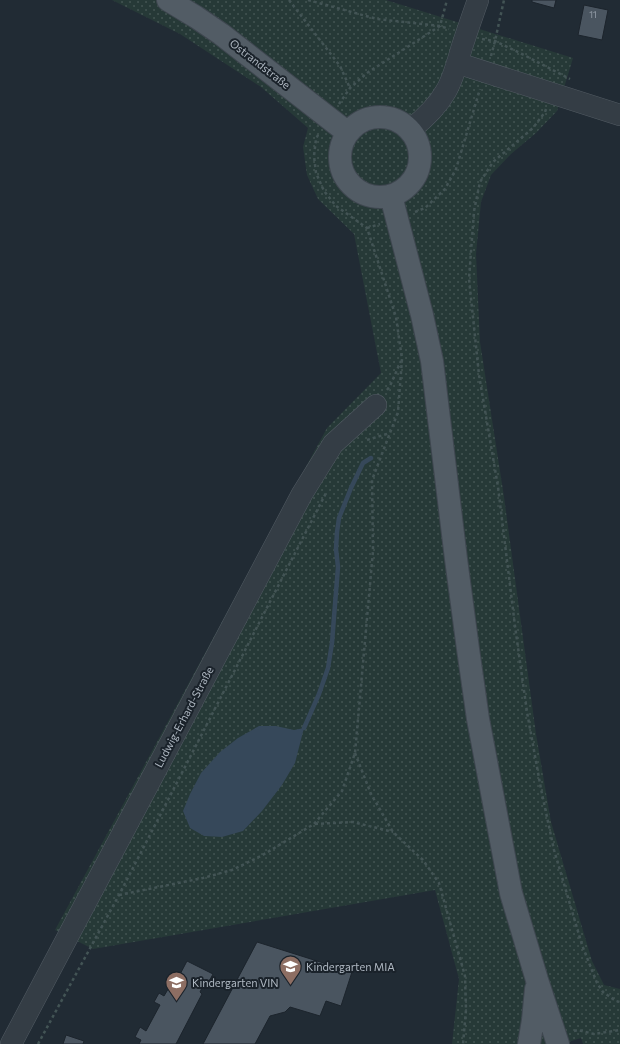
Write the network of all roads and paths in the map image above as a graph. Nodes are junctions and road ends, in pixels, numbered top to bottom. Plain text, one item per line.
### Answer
1 (168, 0) edge
2 (289, 0) edge
3 (308, 0) edge
4 (447, 0) edge
5 (478, 0) edge
6 (504, 0) edge
7 (440, 26) junction
8 (466, 34) junction
9 (495, 41) junction
10 (457, 63) junction
11 (486, 71) junction
12 (574, 80) dead end
13 (350, 88) dead end
14 (549, 92) junction
15 (620, 115) edge
16 (410, 130) junction
17 (348, 133) junction
18 (391, 196) junction
19 (396, 219) junction
20 (402, 359) junction
21 (376, 405) joint
22 (390, 433) junction
23 (362, 442) dead end
24 (328, 488) dead end
25 (355, 753) junction
26 (314, 824) junction
27 (393, 832) junction
28 (119, 895) junction
29 (536, 980) junction
30 (620, 1002) edge
31 (11, 1044) edge
32 (38, 1044) edge
33 (463, 1044) edge
34 (529, 1044) edge
35 (558, 1044) edge

1 - 17 main road, Ostrandstraße
2 - 13 path
3 - 7 path
4 - 7 path
5 - 8 street
6 - 9 path
7 - 8 path
8 - 9 path
8 - 10 street
9 - 11 path
9 - 12 path
10 - 11 street
10 - 16 street
11 - 14 street
11 - 19 path
14 - 15 street
14 - 30 path
16 - 17 main road
16 - 18 main road
17 - 18 main road
18 - 19 main road
19 - 20 path
19 - 29 main road
20 - 21 path
20 - 22 path
21 - 31 street, Ludwig-Erhard-Straße
22 - 23 path
22 - 25 path
24 - 28 path
25 - 26 path
25 - 27 path
26 - 27 path
26 - 28 path
27 - 33 path
28 - 32 path
29 - 34 main road
29 - 35 main road

